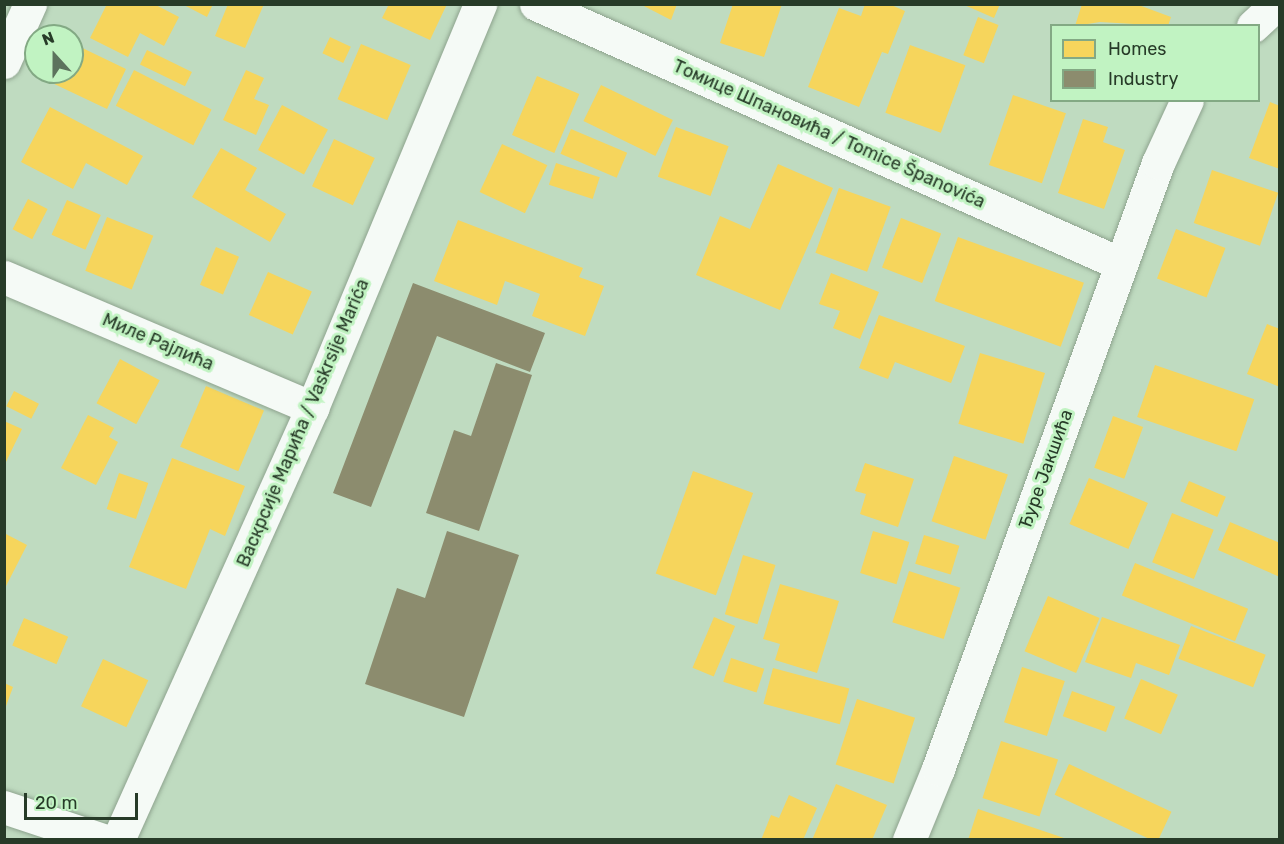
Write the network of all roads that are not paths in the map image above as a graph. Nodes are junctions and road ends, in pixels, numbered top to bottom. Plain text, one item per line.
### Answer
1 (30, 4) edge
2 (480, 4) edge
3 (536, 4) edge
4 (1277, 4) edge
5 (1255, 24) edge
6 (4, 62) edge
7 (1186, 102) edge
8 (1121, 264) junction
9 (4, 277) edge
10 (312, 408) junction
11 (4, 807) edge
12 (103, 840) edge
13 (118, 840) edge
14 (909, 840) edge

1 - 6 street
2 - 10 street, Васкрсије Марића / Vaskrsije Marića
3 - 8 street, Томице Шпановића / Tomice Španovića
4 - 5 street
7 - 8 street, Ђуре Јакшића
8 - 14 street, Ђуре Јакшића
9 - 10 street, Миле Рајлића
10 - 13 street, Васкрсије Марића / Vaskrsije Marića
11 - 12 street

